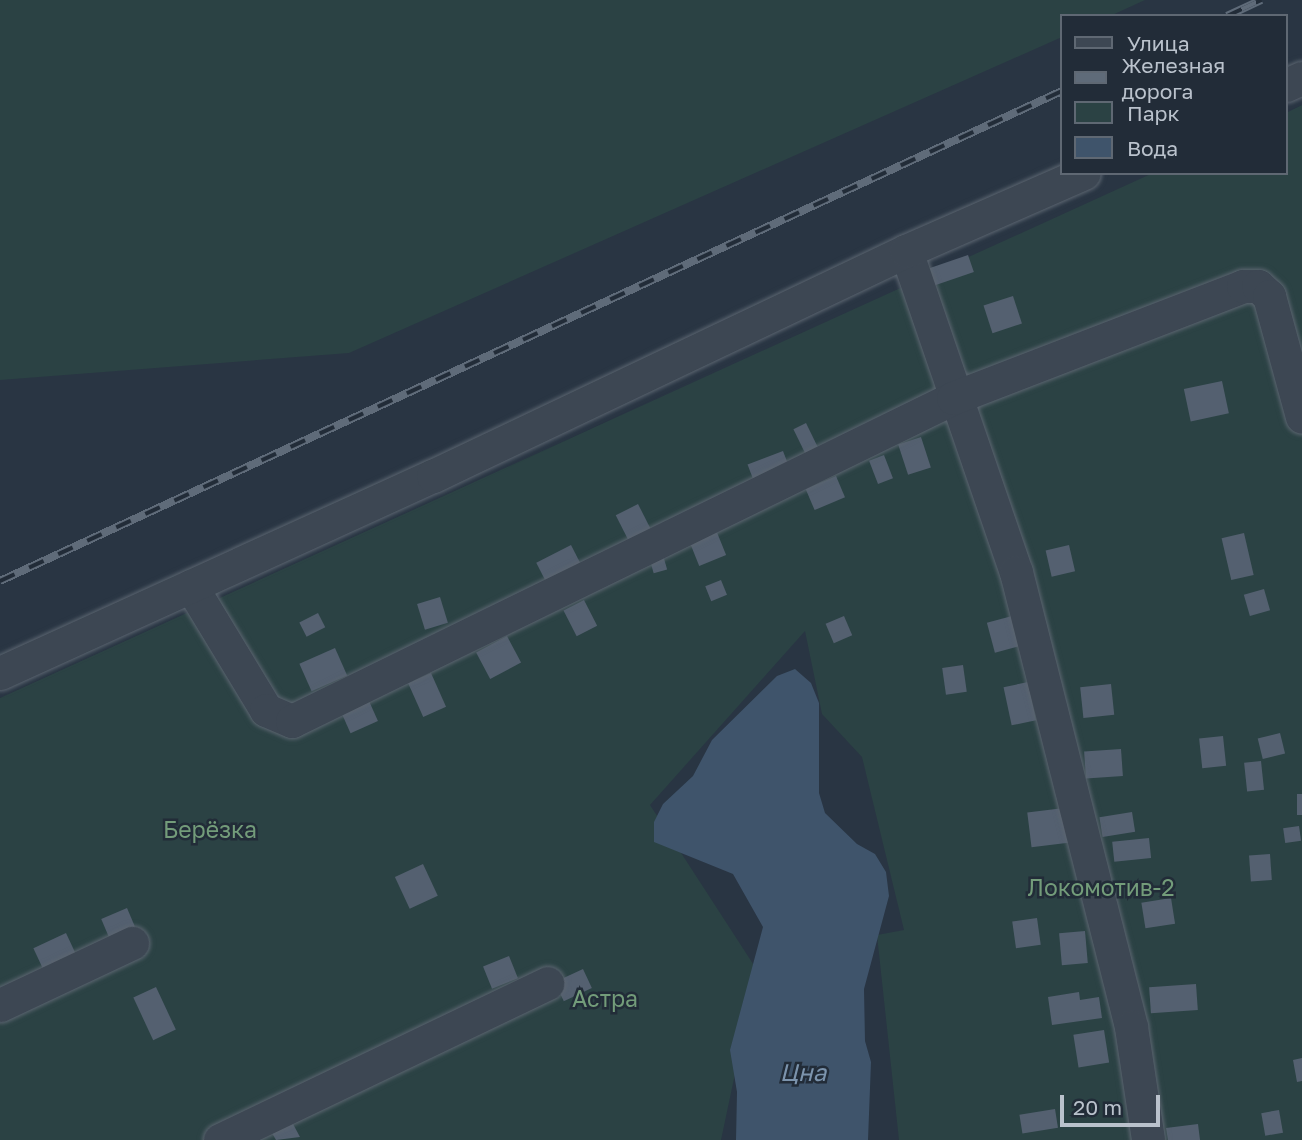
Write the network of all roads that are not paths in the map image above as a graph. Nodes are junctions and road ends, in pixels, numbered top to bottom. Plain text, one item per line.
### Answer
1 (1079, 175) edge
2 (906, 251) junction
3 (953, 398) junction
4 (1302, 417) edge
5 (191, 586) junction
6 (0, 673) edge
7 (132, 943) dead end
8 (547, 984) dead end
9 (0, 1005) edge
10 (220, 1140) edge
11 (1148, 1140) edge

1 - 2 street
2 - 3 street
2 - 5 street
3 - 4 street
3 - 5 street
3 - 11 street
5 - 6 street
7 - 9 street
8 - 10 street

